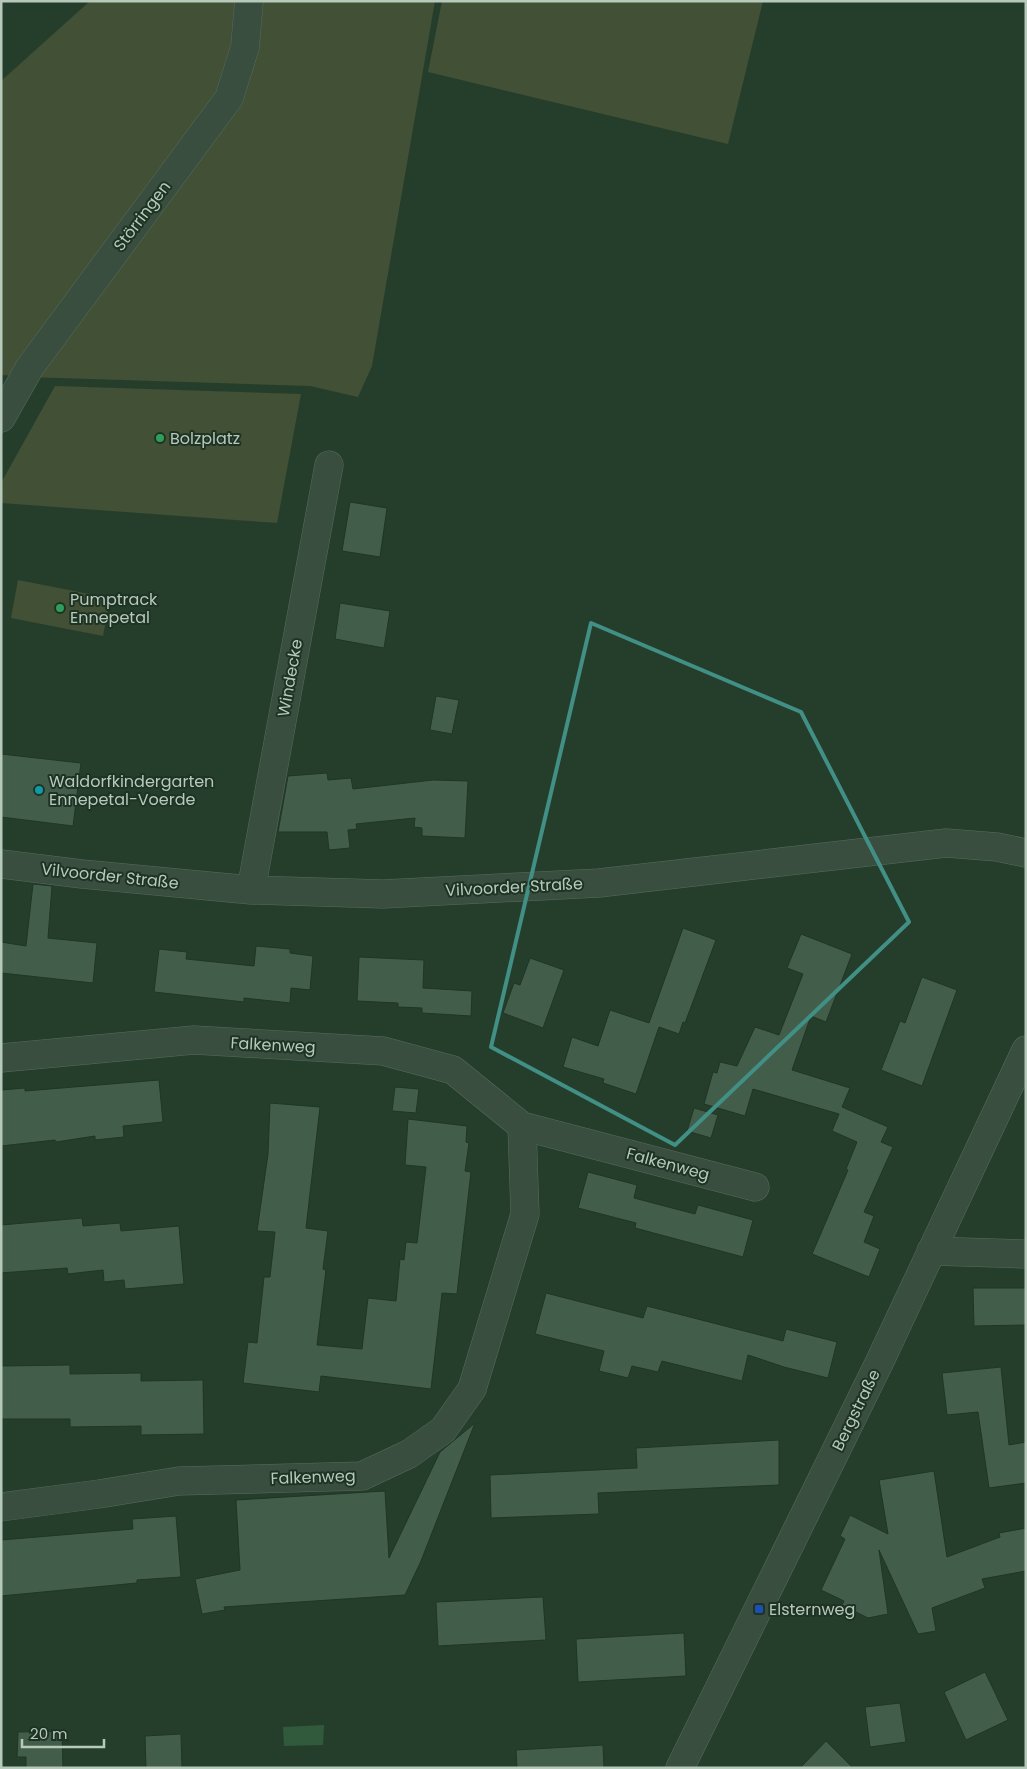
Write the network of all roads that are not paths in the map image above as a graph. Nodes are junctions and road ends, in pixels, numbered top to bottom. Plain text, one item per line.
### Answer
1 (249, 1) edge
2 (1, 418) edge
3 (330, 465) dead end
4 (1026, 853) edge
5 (1, 864) edge
6 (251, 890) junction
7 (1026, 1050) edge
8 (1, 1058) edge
9 (522, 1126) junction
10 (755, 1187) dead end
11 (931, 1251) junction
12 (1026, 1254) edge
13 (1, 1507) edge
14 (680, 1768) edge

1 - 2 street, Störringen
3 - 6 street, Windecke
4 - 6 street, Vilvoorder Straße
5 - 6 street, Vilvoorder Straße
7 - 11 street, Bergstraße
8 - 9 street, Falkenweg
9 - 10 street, Falkenweg
9 - 13 street, Falkenweg
11 - 12 street
11 - 14 street, Bergstraße

